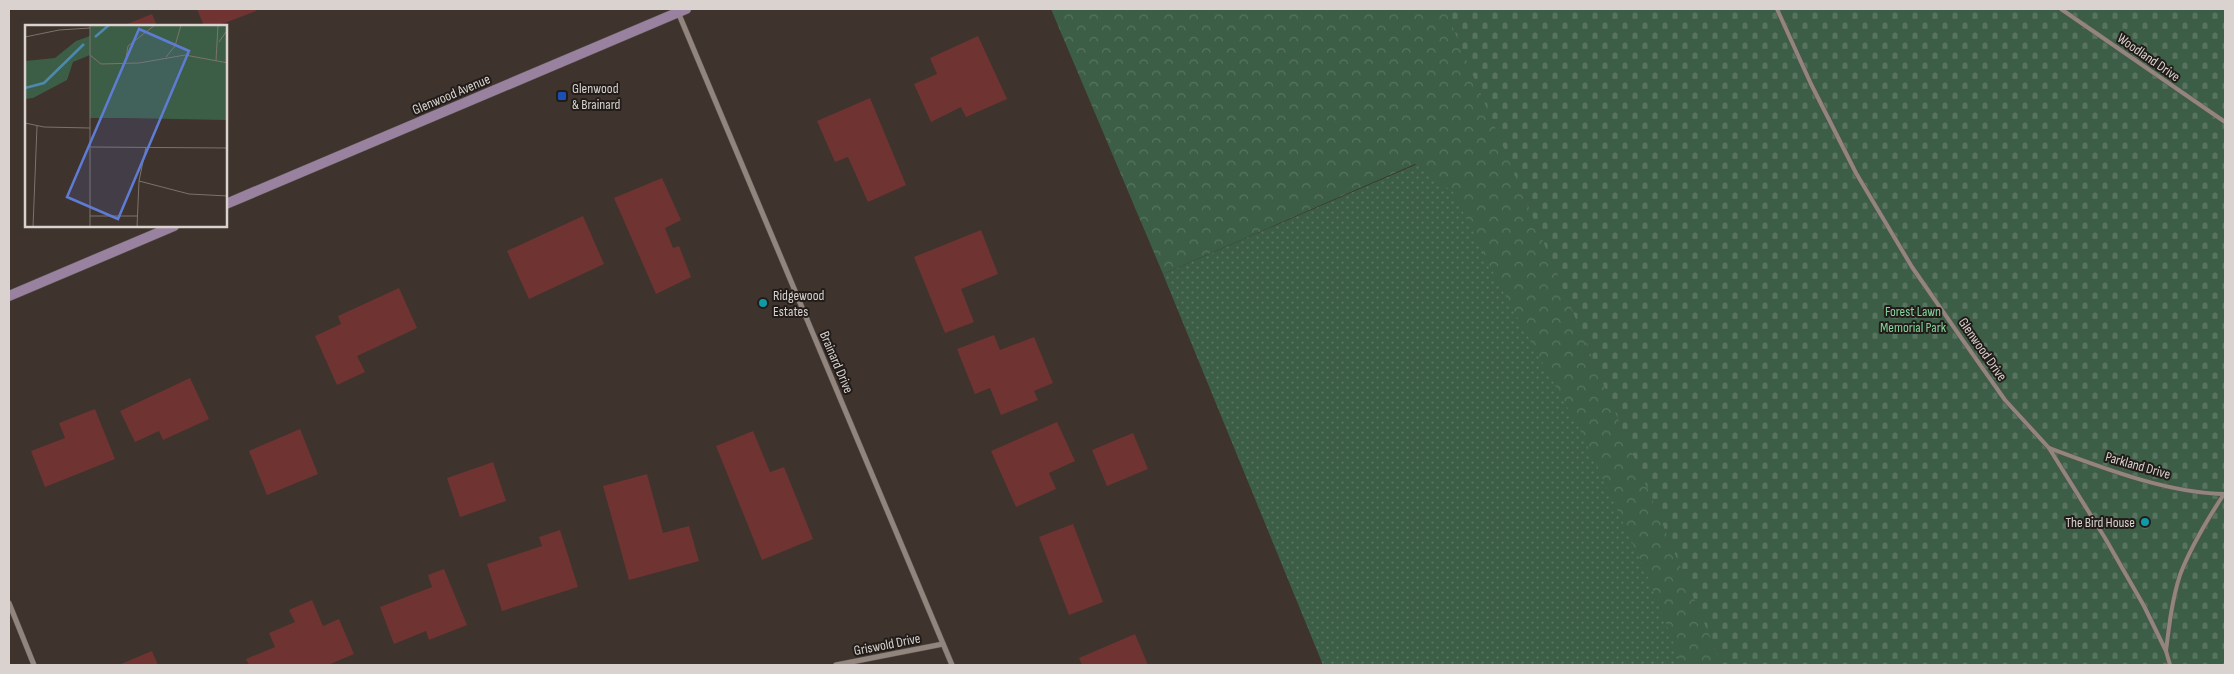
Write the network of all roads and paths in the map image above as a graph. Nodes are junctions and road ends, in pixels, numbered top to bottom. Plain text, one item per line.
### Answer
1 (1785, 9) edge
2 (2061, 9) edge
3 (682, 10) edge
4 (1778, 10) edge
5 (2225, 122) edge
6 (228, 203) edge
7 (169, 228) edge
8 (9, 296) edge
9 (2049, 448) junction
10 (2225, 494) edge
11 (9, 603) edge
12 (943, 644) junction
13 (2166, 651) junction
14 (34, 665) edge
15 (836, 665) edge
16 (952, 665) edge
17 (2170, 665) edge

1 - 4 lane
2 - 5 lane, Woodland Drive
3 - 6 street, Glenwood Avenue
3 - 12 street, Brainard Drive
4 - 9 lane, Glenwood Drive
7 - 8 street
9 - 10 lane, Parkland Drive
9 - 13 lane, Glenwood Drive
10 - 13 lane, Parkland Drive
11 - 14 street
12 - 15 street, Griswold Drive
12 - 16 street, Brainard Drive
13 - 17 lane, Glenwood Drive

